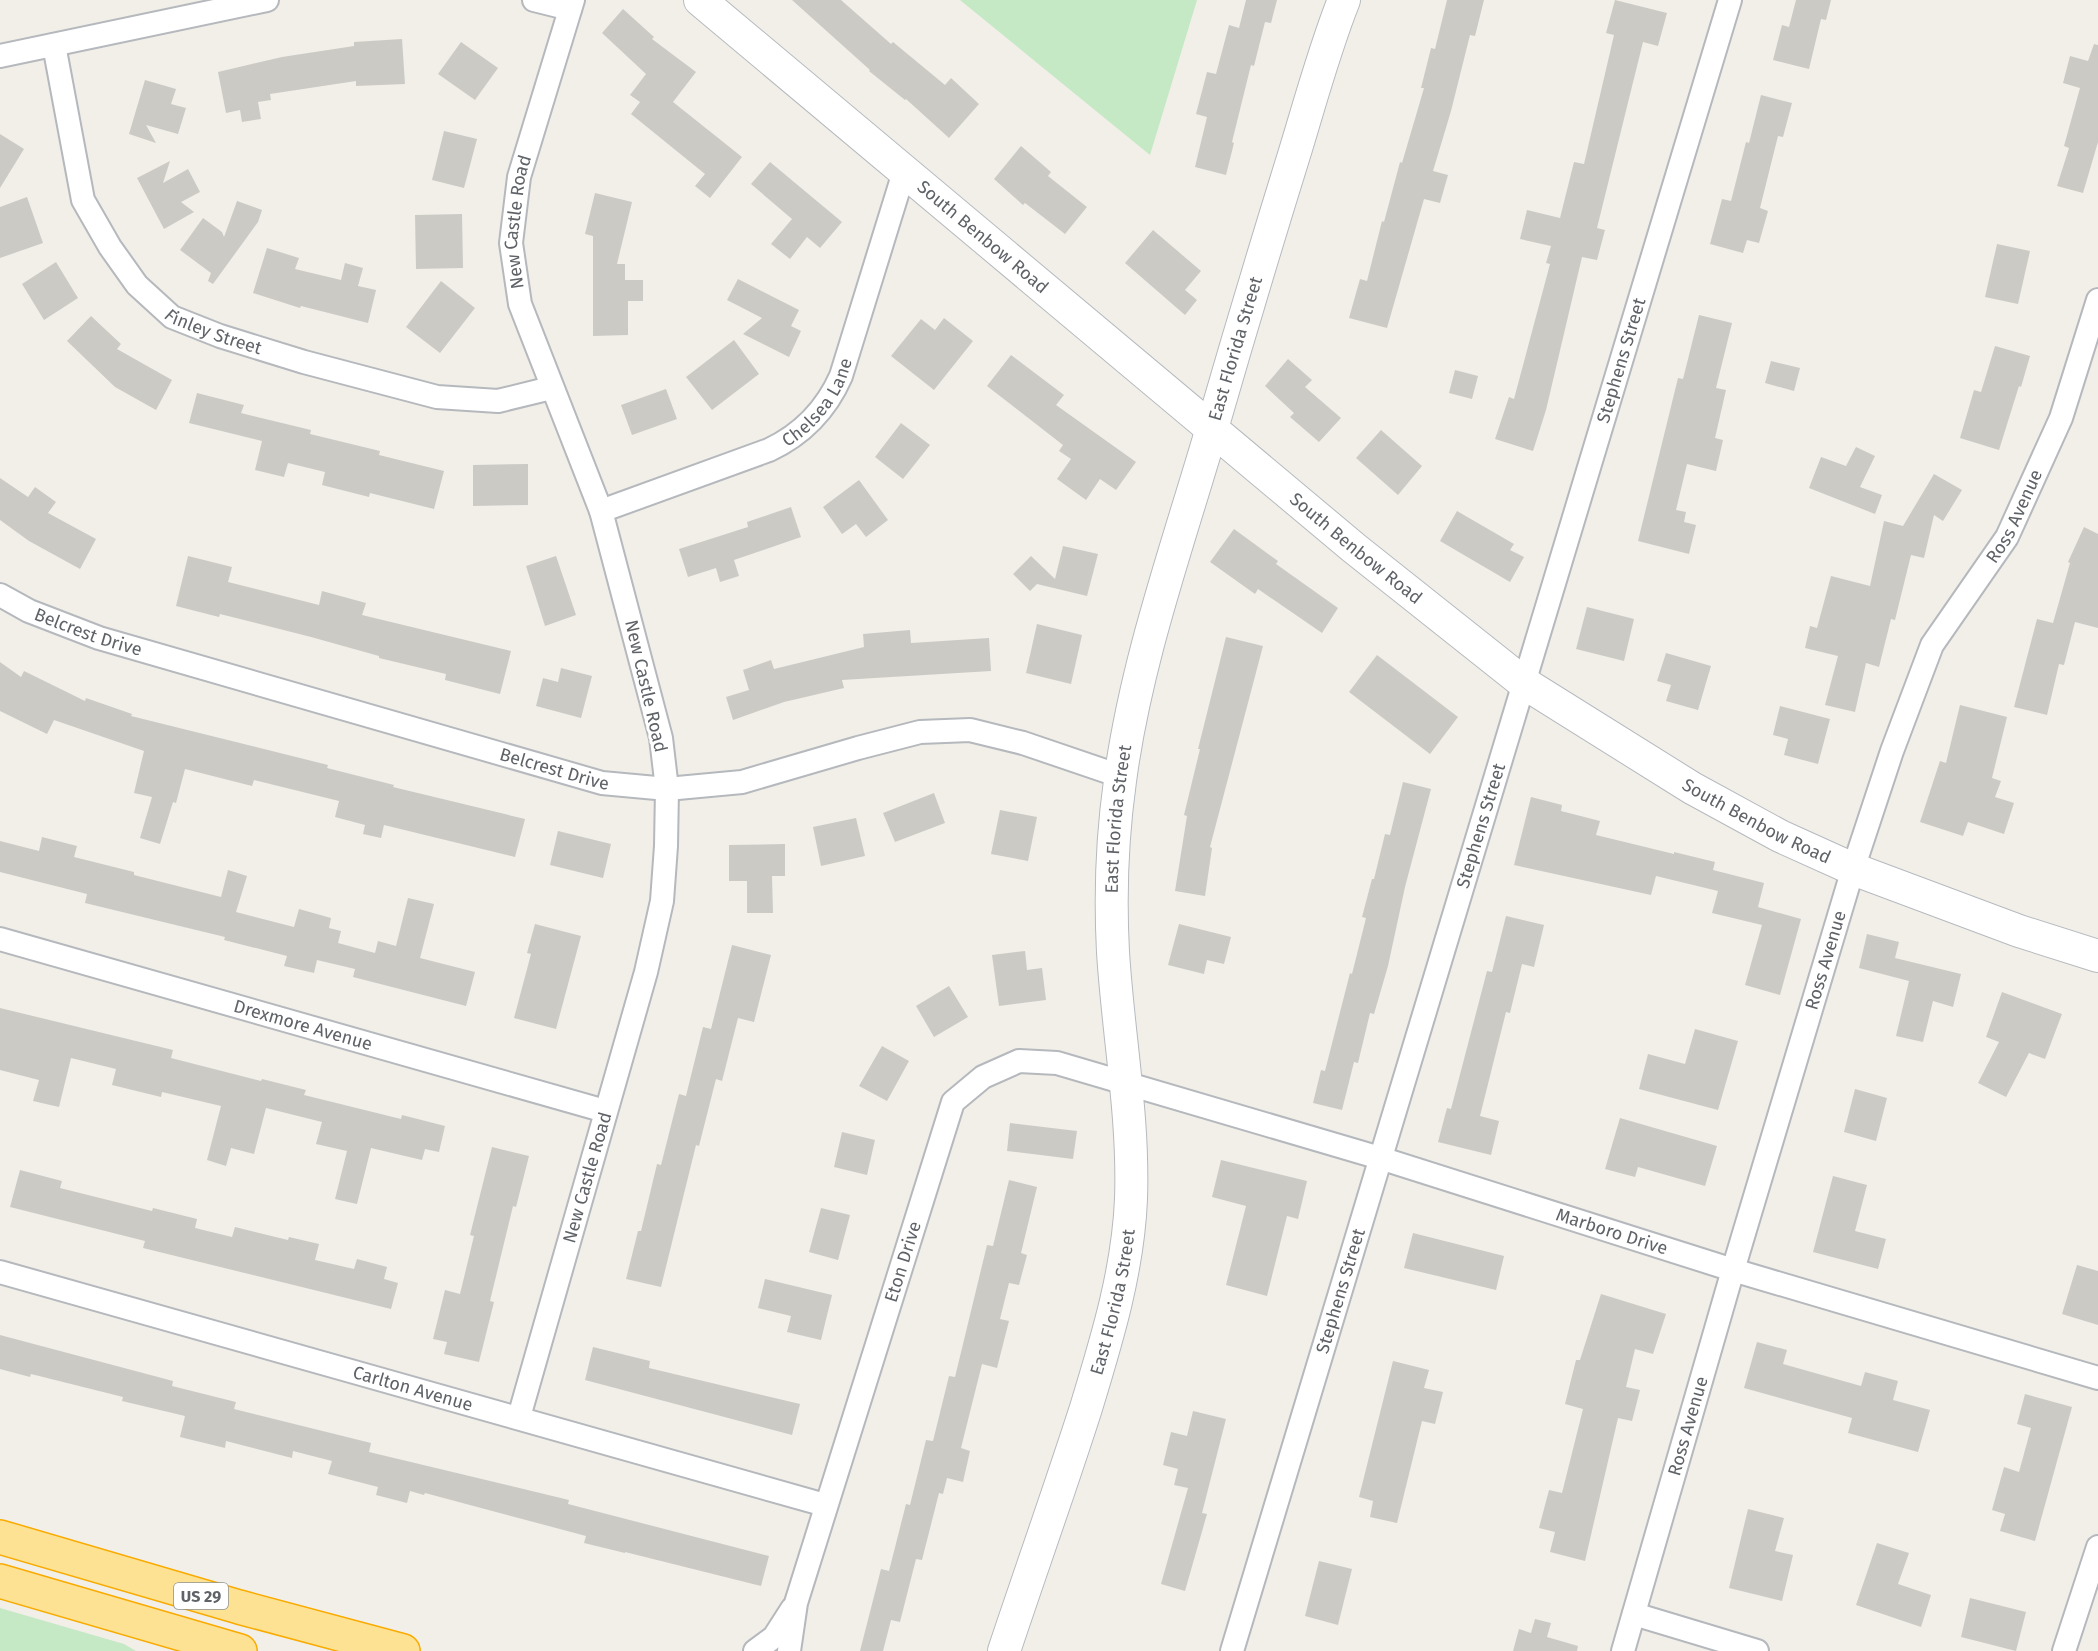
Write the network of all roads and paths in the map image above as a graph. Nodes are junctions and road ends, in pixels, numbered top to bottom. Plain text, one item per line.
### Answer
1 (267, 0) edge
2 (534, 0) edge
3 (700, 0) edge
4 (1344, 0) edge
5 (1730, 0) edge
6 (572, 4) edge
7 (54, 45) junction
8 (0, 56) edge
9 (904, 172) junction
10 (2098, 300) edge
11 (551, 388) junction
12 (1212, 428) junction
13 (601, 511) junction
14 (0, 595) edge
15 (1524, 683) junction
16 (1120, 776) junction
17 (667, 789) junction
18 (1853, 869) junction
19 (0, 939) edge
20 (2098, 956) edge
21 (1127, 1084) junction
22 (605, 1111) junction
23 (1380, 1158) junction
24 (1733, 1270) junction
25 (0, 1272) edge
26 (2098, 1378) edge
27 (519, 1417) junction
28 (825, 1505) junction
29 (0, 1537) edge
30 (2098, 1547) edge
31 (0, 1581) edge
32 (796, 1603) junction
33 (103, 1610) junction
34 (1634, 1614) junction
35 (172, 1651) edge
36 (240, 1651) edge
37 (403, 1651) edge
38 (755, 1651) edge
39 (789, 1651) edge
40 (1004, 1651) edge
41 (1233, 1651) edge
42 (1623, 1651) edge
43 (1757, 1651) edge
44 (2064, 1651) edge

1 - 7 street
2 - 6 street
3 - 9 main road, South Benbow Road
4 - 12 main road, East Florida Street
5 - 15 street, Stephens Street
6 - 11 street, New Castle Road
7 - 8 street
7 - 11 street, Finley Street
9 - 12 main road, South Benbow Road
9 - 13 street, Chelsea Lane
10 - 18 street, Ross Avenue
11 - 13 street, New Castle Road
12 - 15 main road, South Benbow Road
12 - 16 main road, East Florida Street
13 - 17 street, New Castle Road
14 - 17 street, Belcrest Drive
15 - 18 main road, South Benbow Road
15 - 23 street, Stephens Street
16 - 17 street, Belcrest Drive
16 - 21 main road, East Florida Street
17 - 22 street, New Castle Road
18 - 20 main road, South Benbow Road
18 - 24 street, Ross Avenue
19 - 22 street, Drexmore Avenue
21 - 23 street, Marboro Drive
21 - 28 street, Eton Drive
21 - 40 main road, East Florida Street
22 - 27 street, New Castle Road
23 - 24 street, Marboro Drive
23 - 41 street, Stephens Street
24 - 26 street, Marboro Drive
24 - 34 street, Ross Avenue
25 - 27 street, Carlton Avenue
27 - 28 street, Carlton Avenue
28 - 32 street, Eton Drive
29 - 37 highway, US 29
30 - 44 street
31 - 33 highway, US 29
32 - 38 street, Eton Drive
32 - 39 street, Eton Drive
33 - 35 highway
33 - 36 highway, US 29
34 - 42 street, Ross Avenue
34 - 43 street

